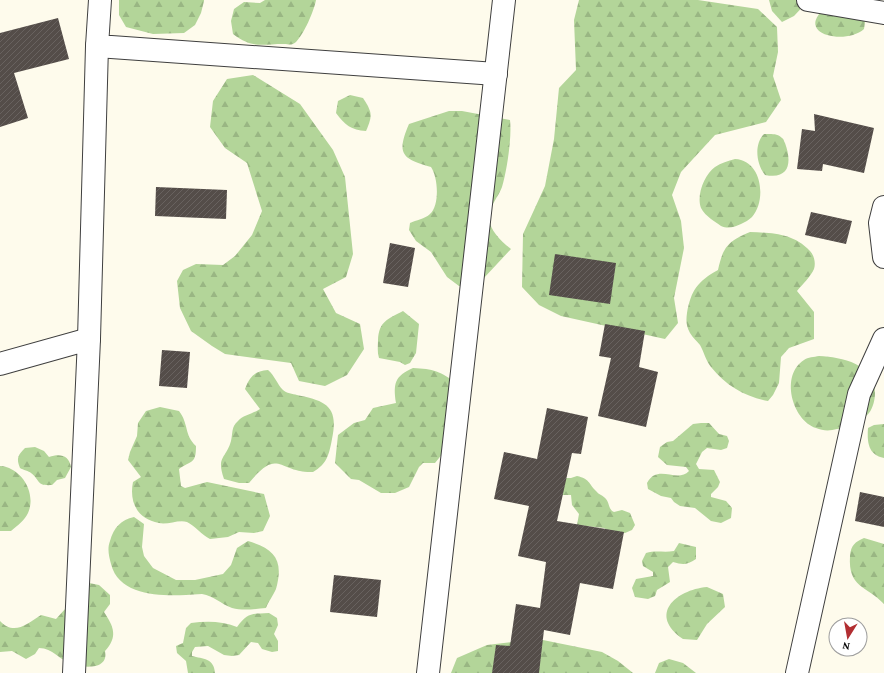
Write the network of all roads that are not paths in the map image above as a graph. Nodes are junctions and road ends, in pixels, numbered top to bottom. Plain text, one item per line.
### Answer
1 (100, 0) edge
2 (504, 0) edge
3 (808, 0) edge
4 (884, 13) edge
5 (97, 46) junction
6 (496, 74) junction
7 (884, 207) edge
8 (884, 257) edge
9 (89, 339) junction
10 (884, 339) edge
11 (0, 364) edge
12 (74, 673) edge
13 (428, 673) edge
14 (797, 673) edge

1 - 5 street
2 - 6 street
3 - 4 street
5 - 6 street
5 - 9 street
6 - 13 street
7 - 8 street
9 - 11 street
9 - 12 street
10 - 14 street

